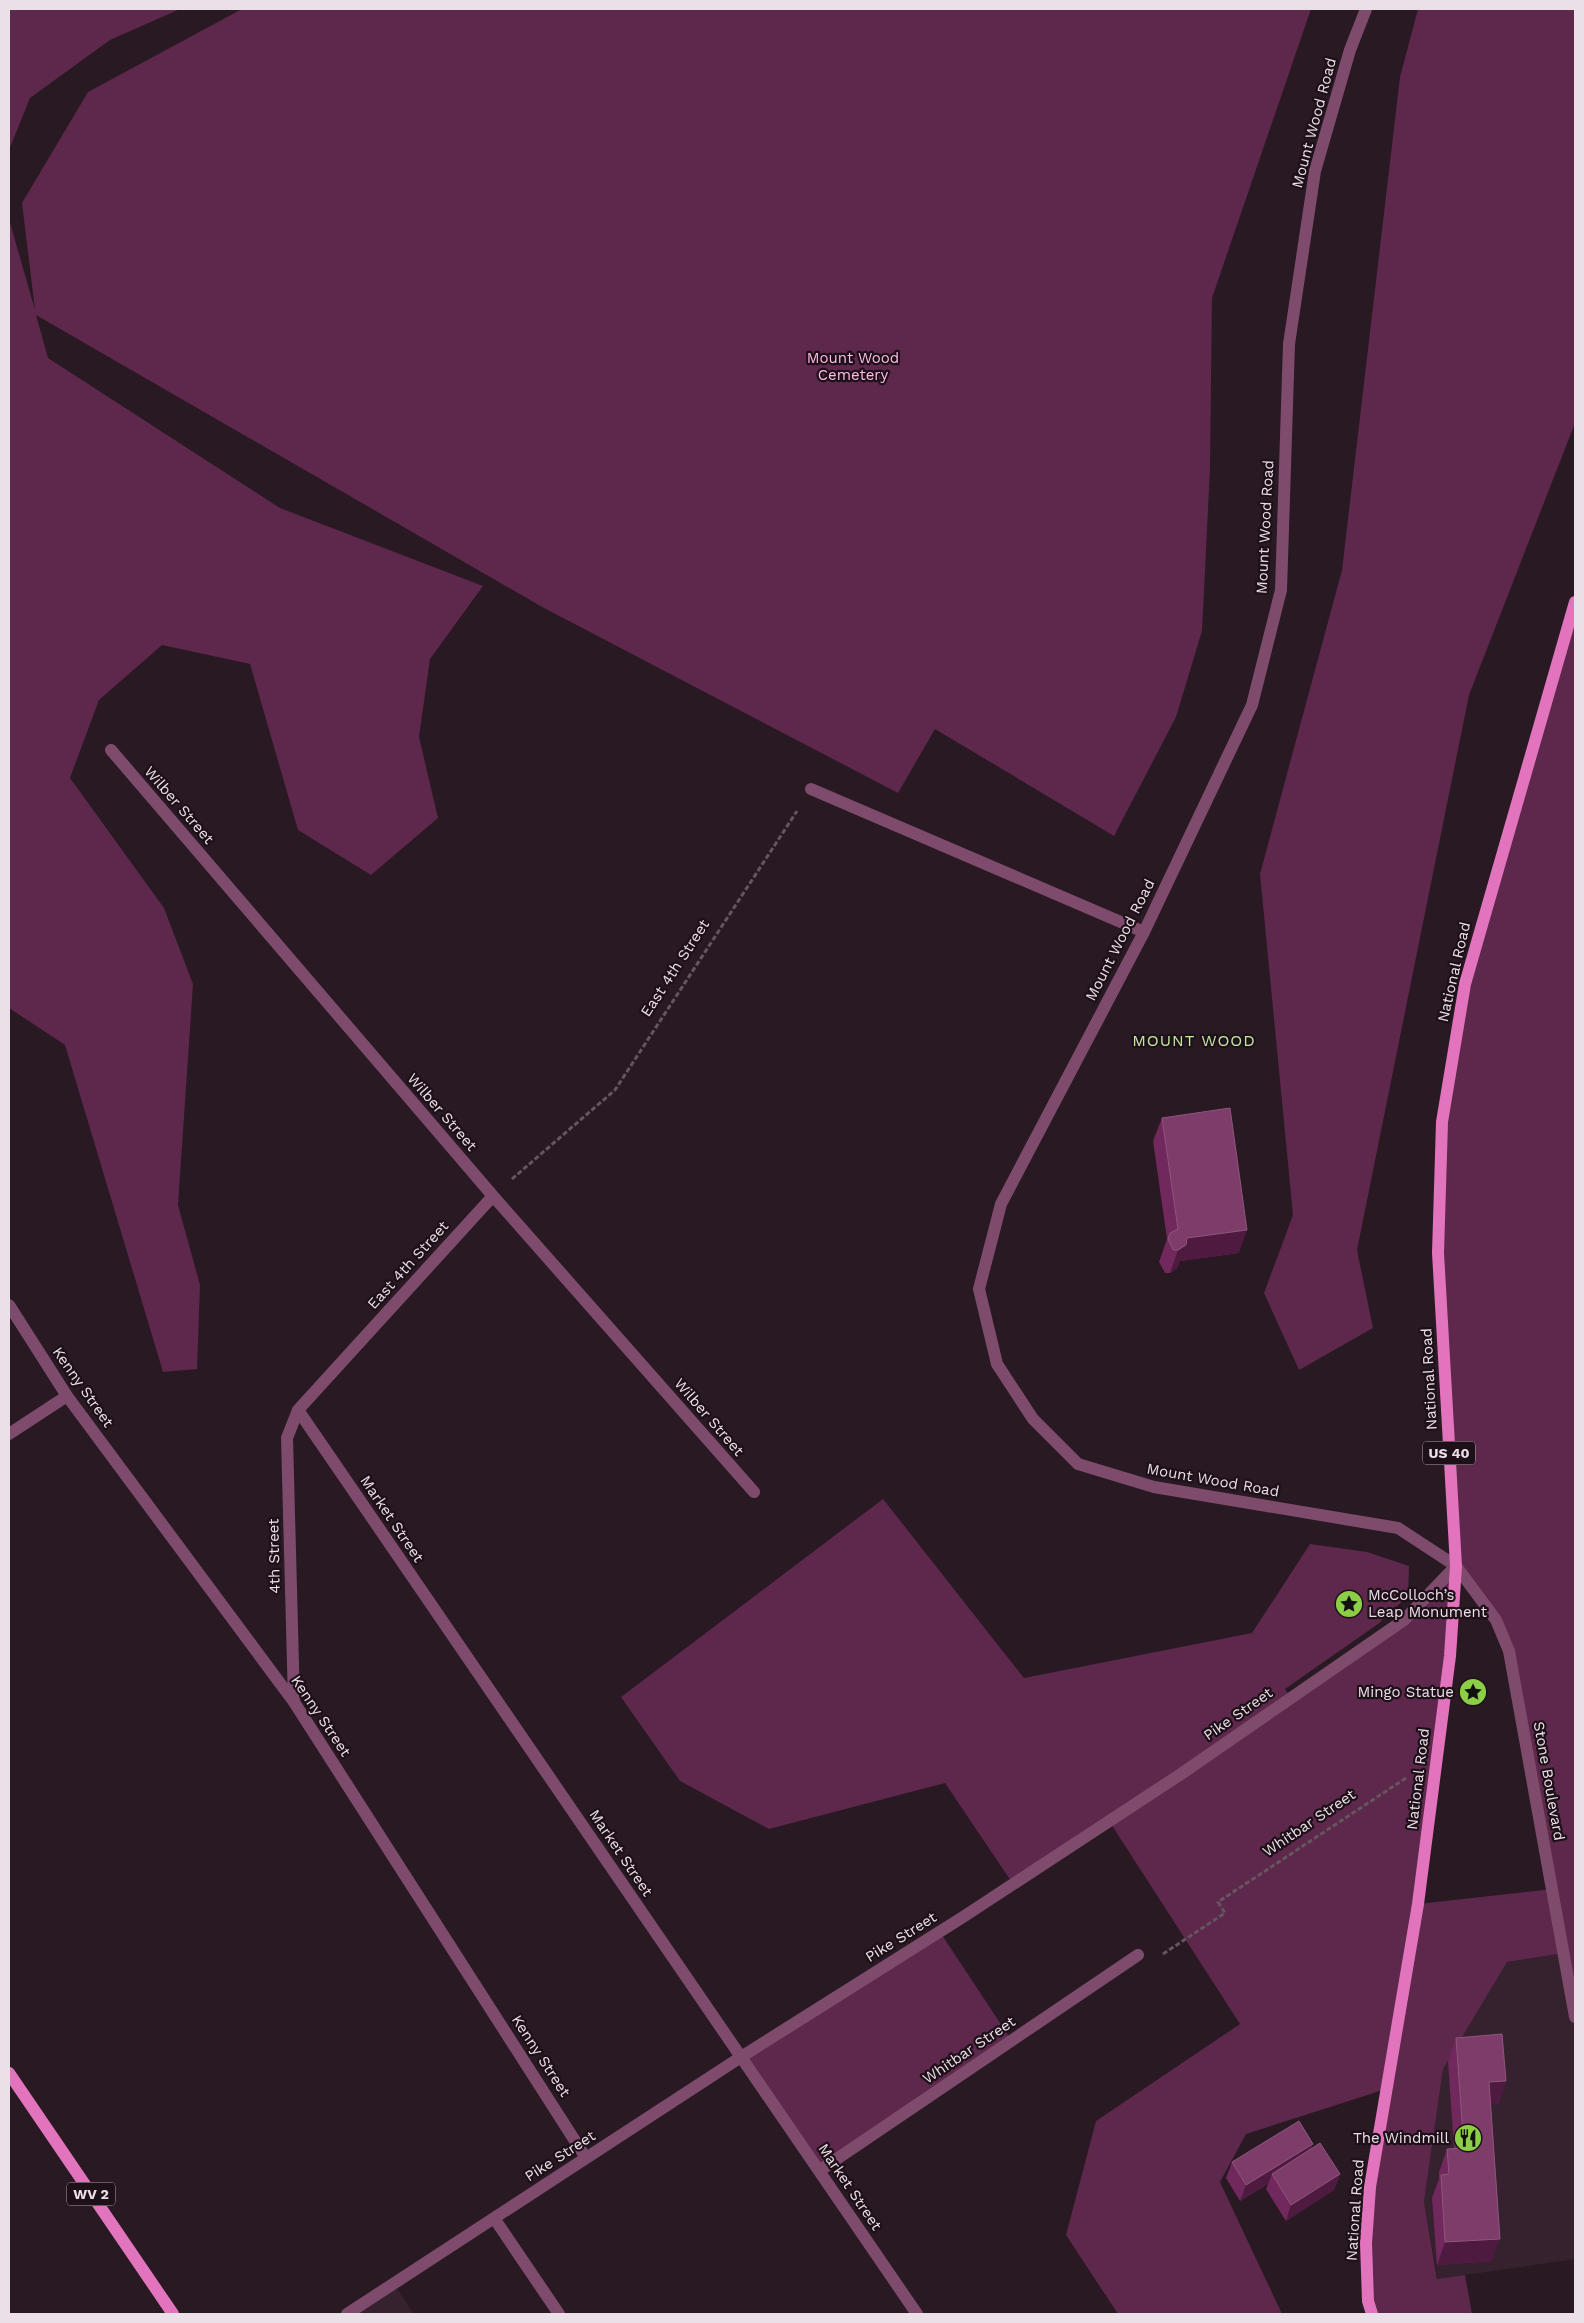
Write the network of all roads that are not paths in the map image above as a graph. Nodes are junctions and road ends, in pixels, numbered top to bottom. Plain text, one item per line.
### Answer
1 (1366, 9) edge
2 (1575, 602) edge
3 (111, 750) dead end
4 (811, 789) road end
5 (1144, 932) junction
6 (493, 1196) junction
7 (9, 1305) edge
8 (67, 1396) junction
9 (298, 1410) junction
10 (9, 1434) edge
11 (754, 1492) dead end
12 (1456, 1566) junction
13 (294, 1702) junction
14 (1138, 1955) dead end
15 (1575, 2017) edge
16 (740, 2057) junction
17 (9, 2073) edge
18 (586, 2158) junction
19 (819, 2171) junction
20 (494, 2218) junction
21 (173, 2314) edge
22 (347, 2314) edge
23 (558, 2314) edge
24 (917, 2314) edge
25 (1372, 2314) edge

1 - 5 street, Mount Wood Road
2 - 12 main road, National Road / US 40
3 - 6 street, Wilber Street
4 - 5 street
5 - 12 street, Mount Wood Road
6 - 9 street, East 4th Street
6 - 11 street, Wilber Street
7 - 8 street, Kenny Street
8 - 10 street
8 - 13 street, Kenny Street
9 - 13 street, 4th Street
9 - 16 street, Market Street
12 - 15 street, Stone Boulevard
12 - 16 street, Pike Street
12 - 25 main road, National Road / US 40
13 - 18 street, Kenny Street
14 - 19 street, Whitbar Street
16 - 18 street, Pike Street
16 - 19 street, Market Street
17 - 21 main road, WV 2
18 - 20 street, Pike Street
19 - 24 street, Market Street
20 - 22 street, Pike Street
20 - 23 street

